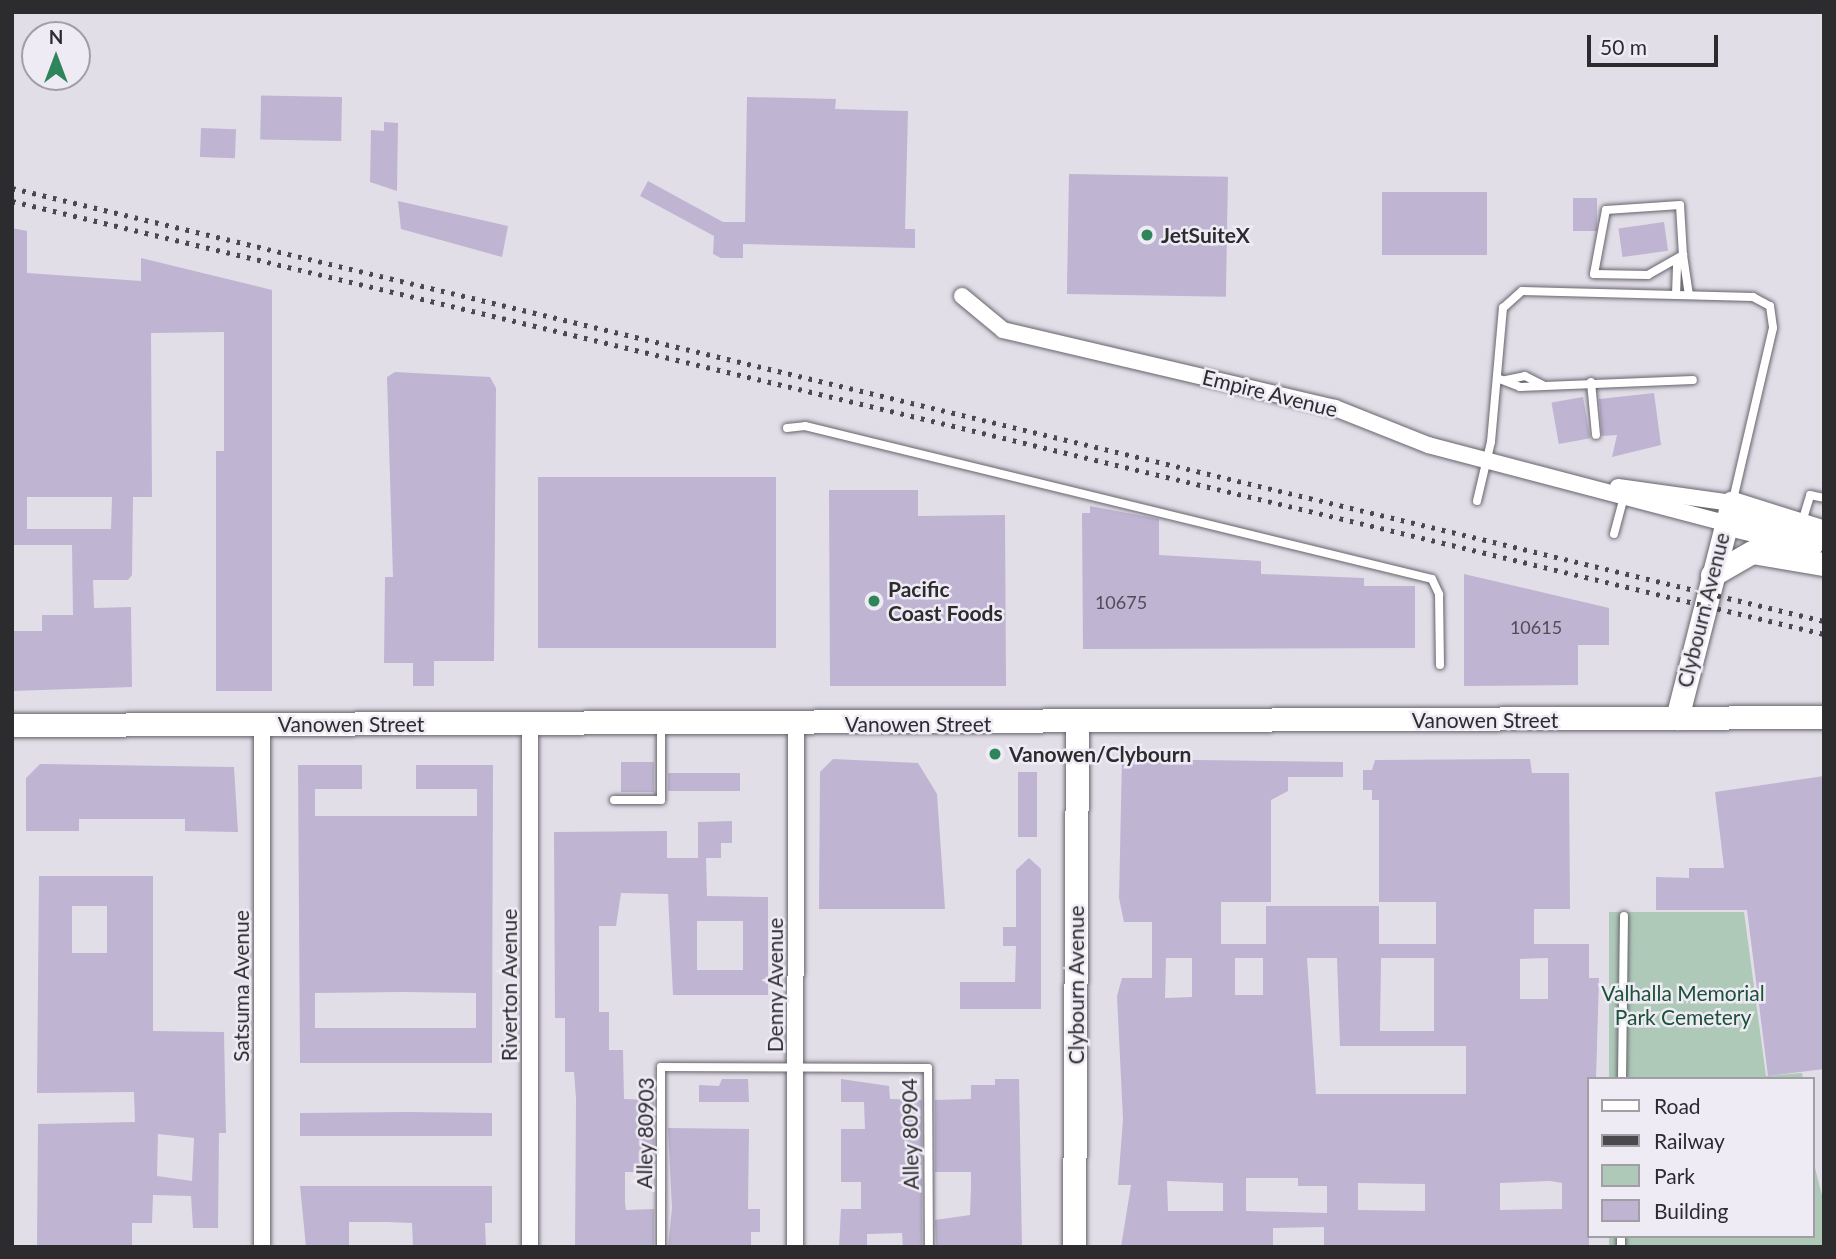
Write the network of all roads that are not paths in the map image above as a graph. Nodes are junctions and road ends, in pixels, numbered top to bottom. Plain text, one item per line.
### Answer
1 (1683, 256) junction
2 (1676, 295) junction
3 (1689, 295) junction
4 (962, 296) dead end
5 (1500, 379) junction
6 (1693, 380) dead end
7 (1591, 382) junction
8 (787, 428) dead end
9 (1596, 435) dead end
10 (1489, 460) junction
11 (1584, 484) junction
12 (1625, 496) junction
13 (1824, 498) edge
14 (1477, 501) dead end
15 (1729, 513) junction
16 (1801, 525) junction
17 (1824, 532) edge
18 (1614, 534) dead end
19 (1824, 548) edge
20 (1824, 564) edge
21 (1712, 575) junction
22 (1440, 665) dead end
23 (1824, 717) edge
24 (1677, 718) junction
25 (530, 723) junction
26 (1077, 723) junction
27 (661, 724) junction
28 (796, 724) junction
29 (12, 725) edge
30 (262, 725) junction
31 (614, 800) dead end
32 (1624, 916) dead end
33 (796, 1068) junction
34 (1622, 1077) edge
35 (262, 1247) edge
36 (530, 1247) edge
37 (661, 1247) edge
38 (795, 1247) edge
39 (929, 1247) edge
40 (1074, 1247) edge

1 - 1 lane
1 - 2 lane
1 - 3 lane
2 - 3 lane
2 - 5 lane
3 - 15 lane
4 - 10 street, Empire Avenue
5 - 7 lane
5 - 10 lane
6 - 7 lane
7 - 9 lane
8 - 22 lane
10 - 11 street, Empire Avenue
10 - 14 lane
11 - 12 street, Empire Avenue
11 - 15 street, Empire Avenue
12 - 15 street, Empire Avenue
12 - 18 lane
13 - 16 lane
15 - 16 main road, Empire Avenue
15 - 19 main road, Empire Avenue
15 - 21 main road, Clybourn Avenue
16 - 17 main road, Empire Avenue
20 - 21 main road
21 - 24 main road, Clybourn Avenue
23 - 24 main road, Vanowen Street
24 - 26 main road, Vanowen Street
25 - 27 main road, Vanowen Street
25 - 30 main road, Vanowen Street
25 - 36 street, Riverton Avenue
26 - 28 main road, Vanowen Street
26 - 40 main road, Clybourn Avenue
27 - 28 main road, Vanowen Street
27 - 31 lane
28 - 33 street, Denny Avenue
29 - 30 main road, Vanowen Street
30 - 35 street, Satsuma Avenue
32 - 34 lane
33 - 37 lane, Alley 80903
33 - 38 street, Denny Avenue
33 - 39 lane, Alley 80904

